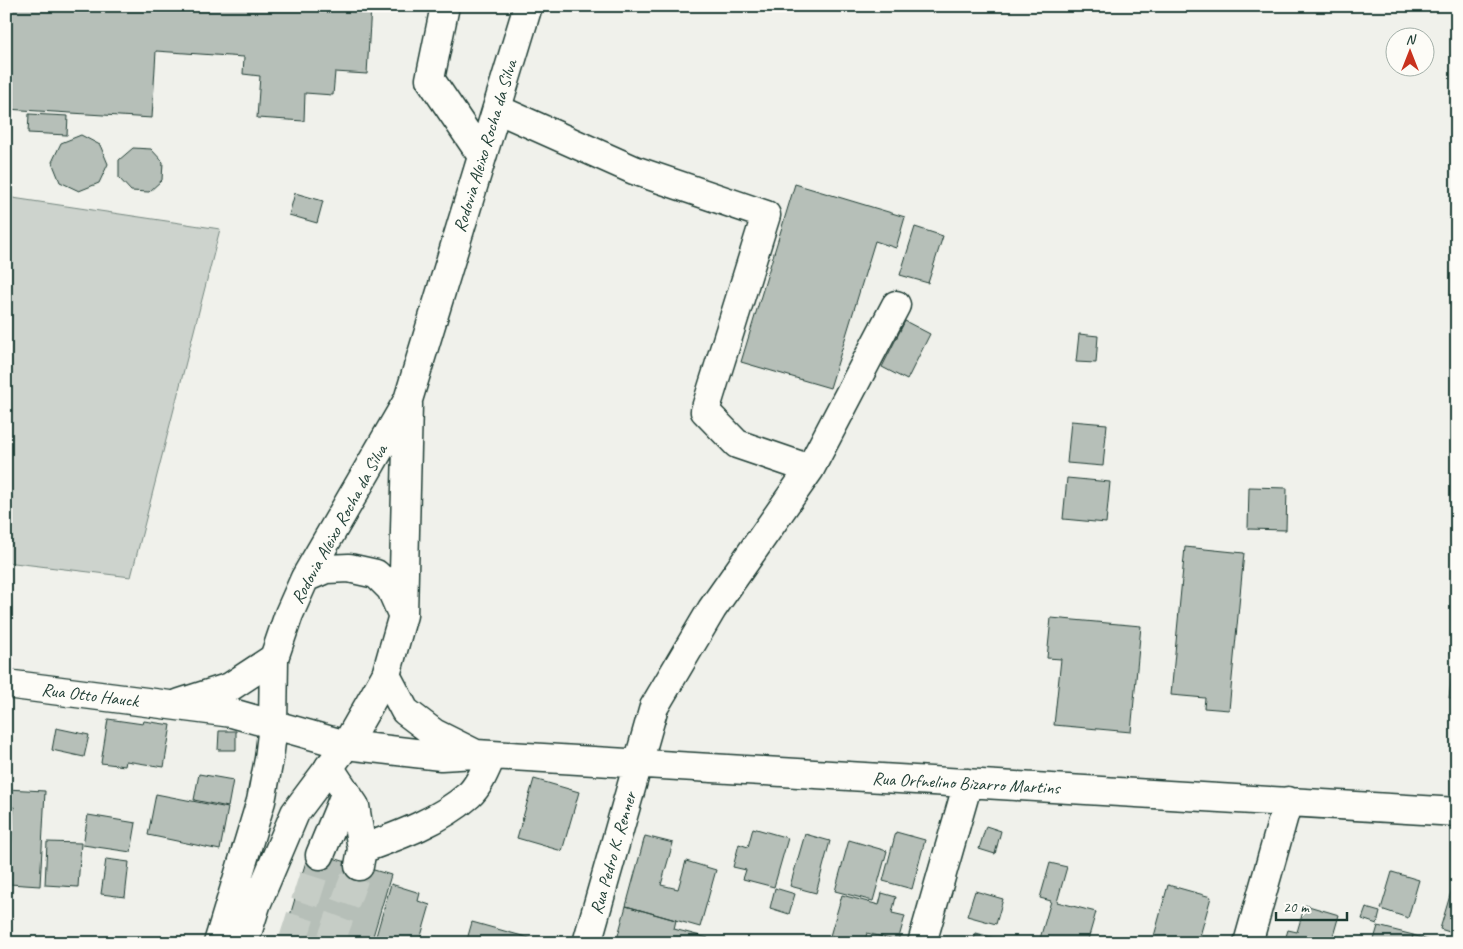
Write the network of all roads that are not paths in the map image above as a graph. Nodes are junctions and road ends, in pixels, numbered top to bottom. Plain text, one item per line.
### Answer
1 (446, 6) edge
2 (528, 6) edge
3 (496, 109) junction
4 (482, 156) junction
5 (896, 305) dead end
6 (408, 400) junction
7 (810, 469) junction
8 (305, 578) junction
9 (402, 615) junction
10 (274, 658) junction
11 (386, 675) junction
12 (6, 684) edge
13 (173, 705) junction
14 (273, 725) junction
15 (346, 745) junction
16 (484, 754) junction
17 (639, 764) junction
18 (328, 767) junction
19 (968, 783) junction
20 (346, 792) junction
21 (1288, 802) junction
22 (1457, 812) edge
23 (320, 855) tunnel mouth
24 (218, 943) edge
25 (244, 943) edge
26 (587, 943) edge
27 (922, 943) edge
28 (1248, 943) edge

1 - 4 street
2 - 3 street, Rodovia Aleixo Rocha da Silva
3 - 4 street, Rodovia Aleixo Rocha da Silva
3 - 7 street
4 - 6 street, Rodovia Aleixo Rocha da Silva
5 - 7 street, Rua Pedro K. Renner
6 - 8 street, Rodovia Aleixo Rocha da Silva
6 - 9 street, Rodovia Aleixo Rocha da Silva
7 - 17 street, Rua Pedro K. Renner
8 - 9 street
8 - 10 street, Rodovia Aleixo Rocha da Silva
9 - 11 street, Rodovia Aleixo Rocha da Silva
10 - 13 street
10 - 14 street, Rodovia Aleixo Rocha da Silva
11 - 15 street, Rodovia Aleixo Rocha da Silva
11 - 16 street, Rua Orfnelino Bizarro Martins
12 - 13 street, Rua Otto Hauck
13 - 14 street, Rua Orfnelino Bizarro Martins
14 - 15 street, Rua Orfnelino Bizarro Martins
14 - 24 street, Rodovia Aleixo Rocha da Silva
15 - 16 street, Rua Orfnelino Bizarro Martins
15 - 18 street, Rodovia Aleixo Rocha da Silva
16 - 17 street, Rua Orfnelino Bizarro Martins
16 - 20 street
17 - 19 street, Rua Orfnelino Bizarro Martins
17 - 26 street, Rua Pedro K. Renner
18 - 20 street
18 - 25 street, Rodovia Aleixo Rocha da Silva
19 - 21 street, Rua Orfnelino Bizarro Martins
19 - 27 street
20 - 23 street
21 - 22 street, Rua Orfnelino Bizarro Martins
21 - 28 street

